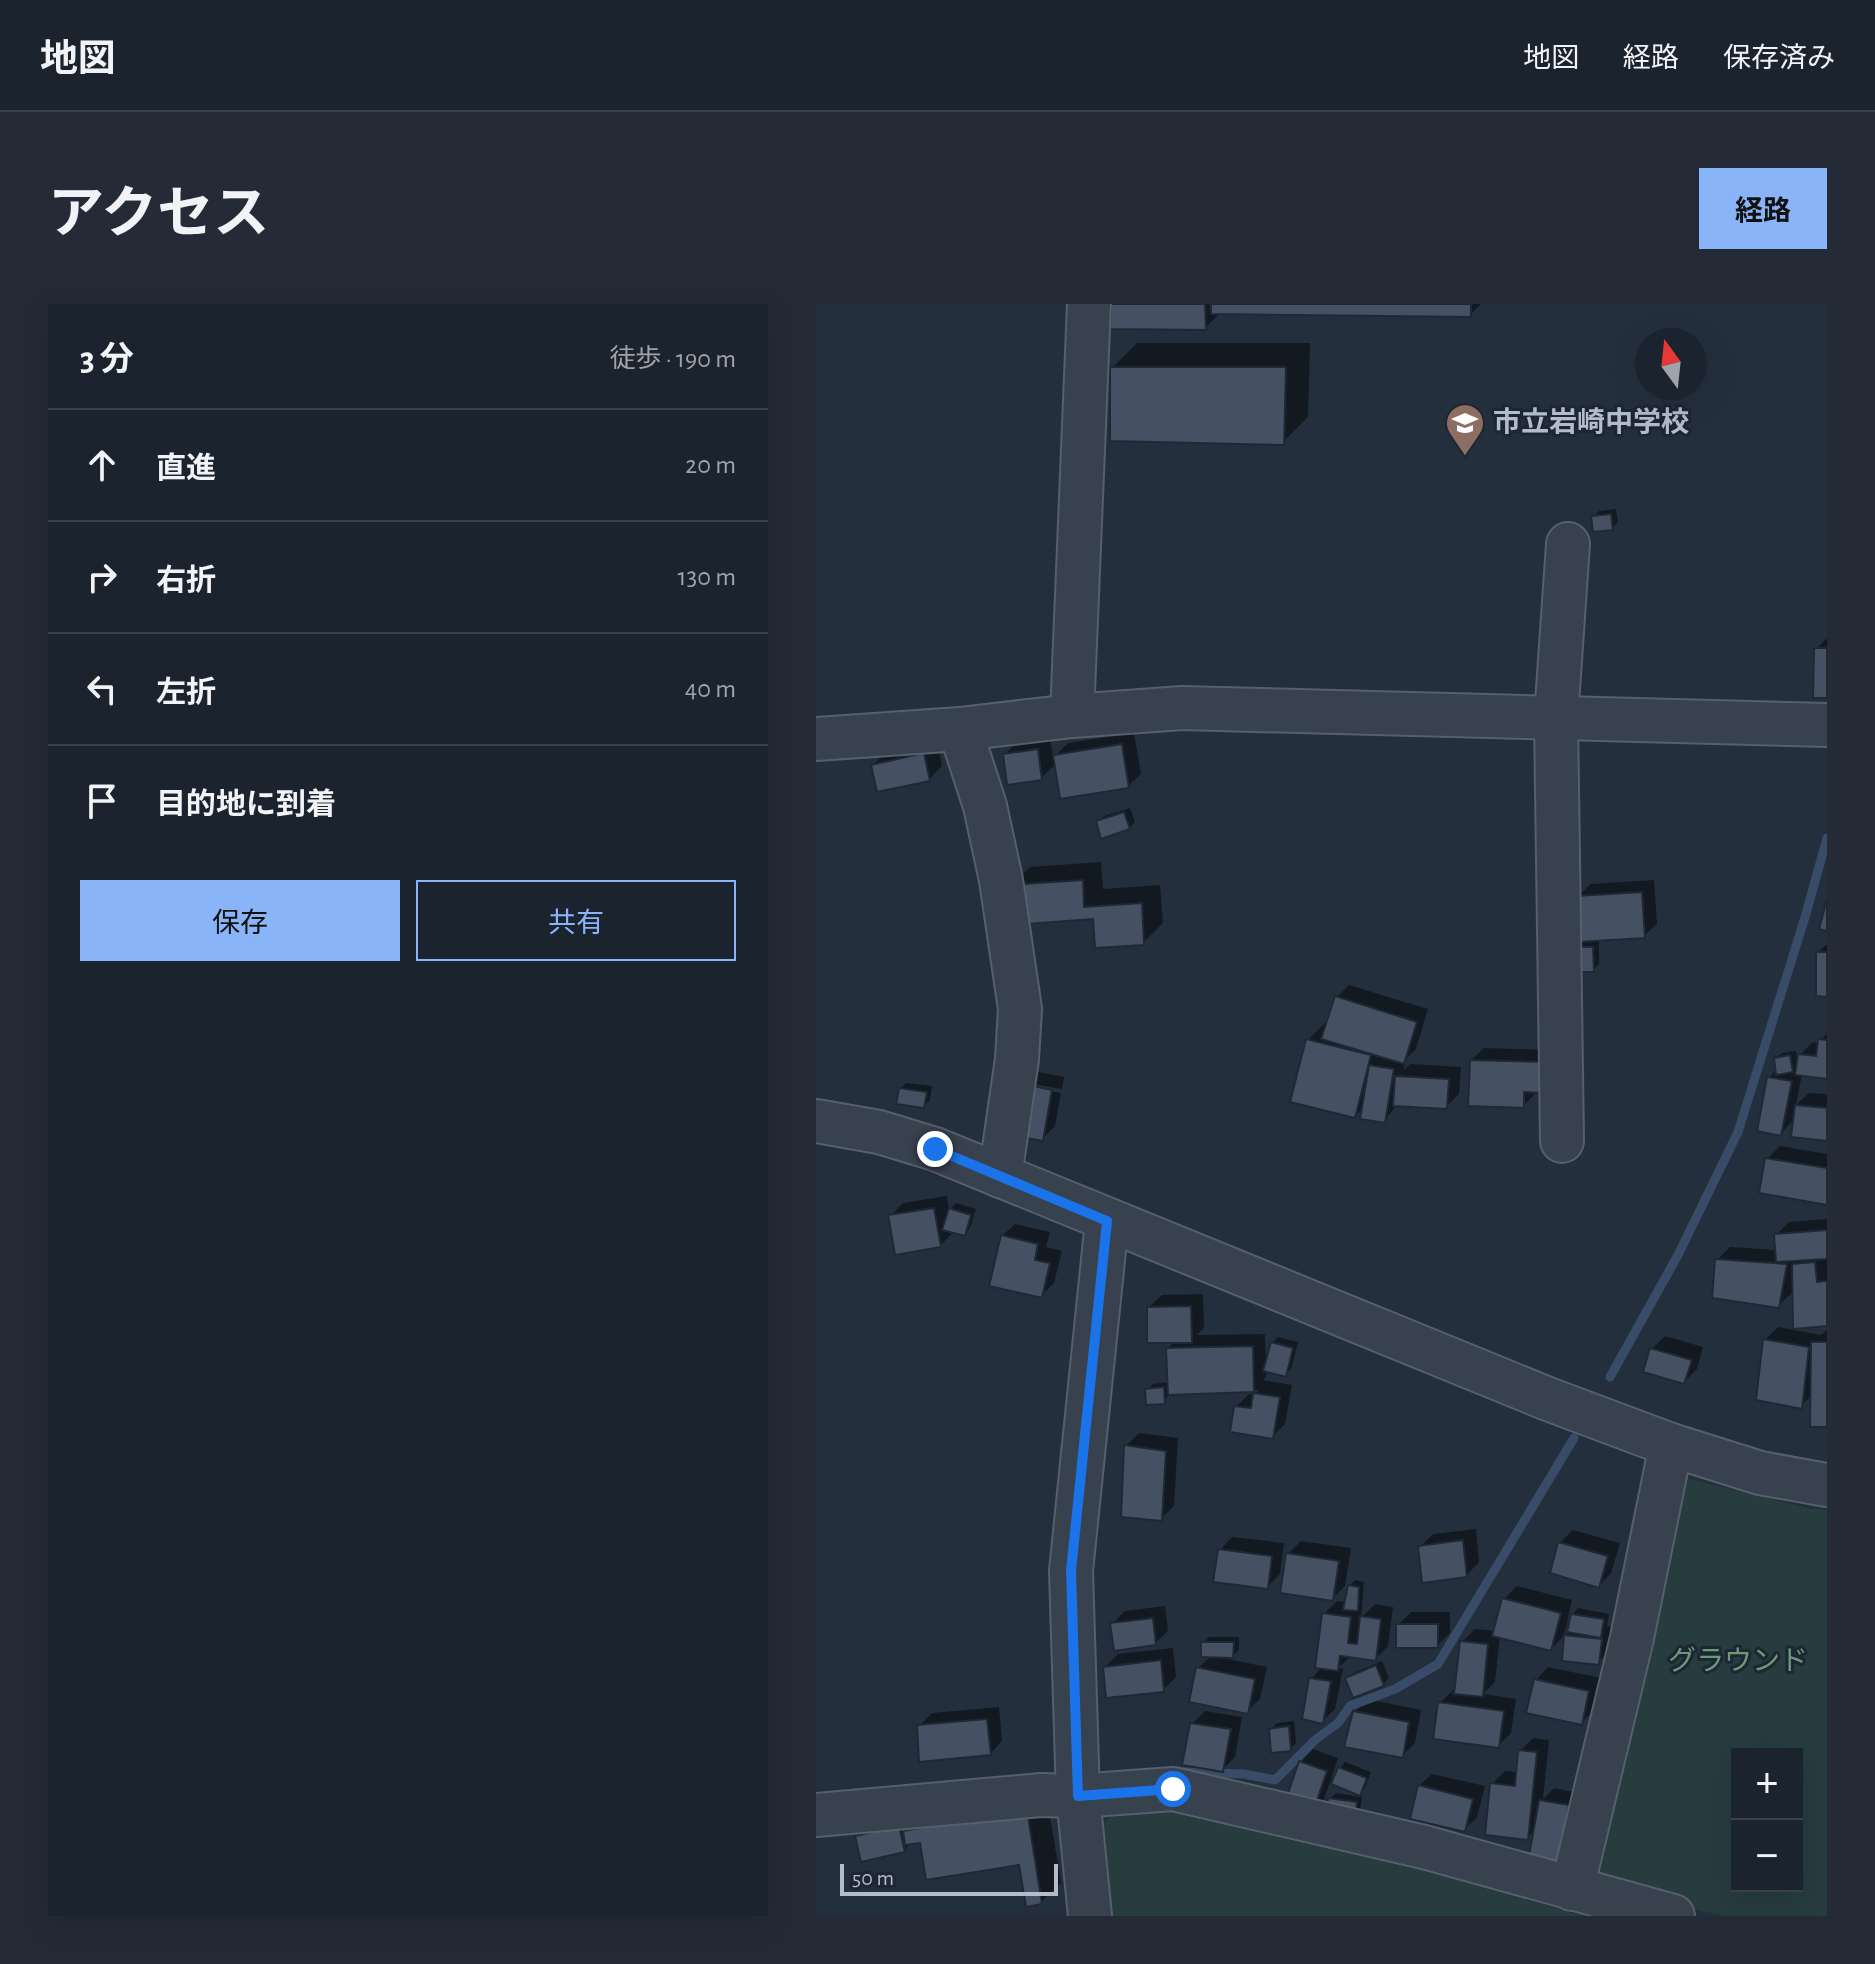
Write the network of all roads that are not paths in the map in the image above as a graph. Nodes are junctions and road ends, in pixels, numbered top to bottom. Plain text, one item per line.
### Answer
1 (1089, 304) edge
2 (1568, 544) dead end
3 (1072, 716) junction
4 (1827, 725) edge
5 (960, 729) junction
6 (1556, 732) junction
7 (816, 739) edge
8 (816, 1121) edge
9 (1562, 1141) dead end
10 (1000, 1176) junction
11 (1107, 1221) junction
12 (1671, 1445) junction
13 (1827, 1485) edge
14 (1078, 1796) junction
15 (816, 1815) edge
16 (1572, 1889) junction
17 (1090, 1916) edge
18 (1673, 1916) edge

1 - 3 street
2 - 6 street
3 - 5 street
3 - 6 street
4 - 6 street
5 - 7 street
5 - 10 street
6 - 9 street
8 - 10 street
10 - 11 street
11 - 12 street
11 - 14 street
12 - 13 street
12 - 16 street
14 - 15 street
14 - 16 street
14 - 17 street
16 - 18 street

